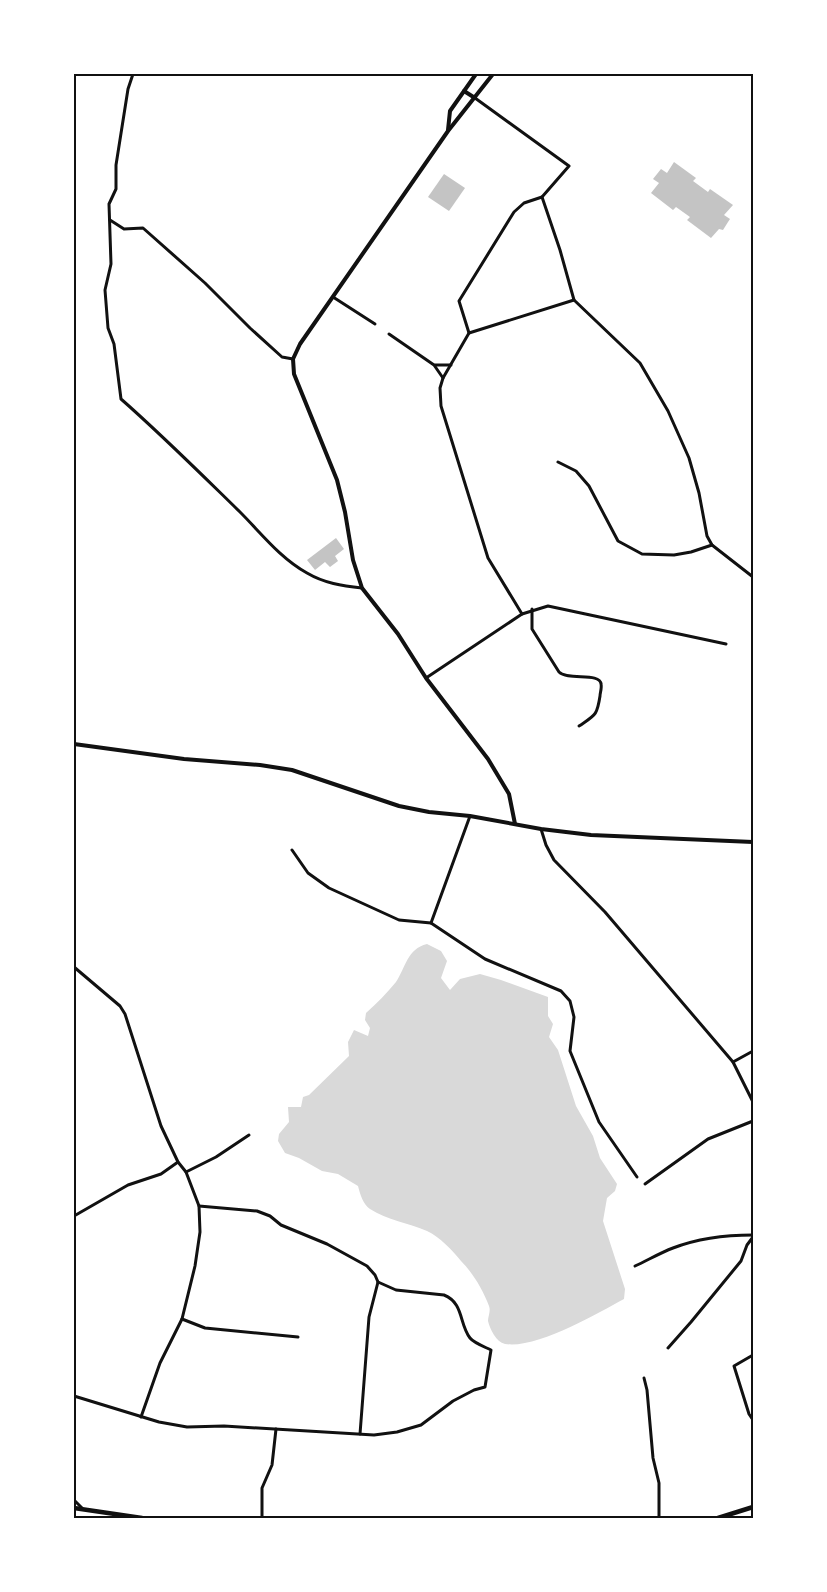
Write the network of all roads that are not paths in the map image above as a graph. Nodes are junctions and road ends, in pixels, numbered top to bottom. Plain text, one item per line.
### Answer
1 (133, 74) edge
2 (476, 74) edge
3 (493, 74) edge
4 (464, 91) junction
5 (474, 98) junction
6 (448, 131) junction
7 (542, 198) junction
8 (109, 219) junction
9 (333, 297) junction
10 (574, 300) junction
11 (375, 324) dead end
12 (469, 333) junction
13 (389, 334) dead end
14 (293, 359) junction
15 (434, 365) junction
16 (451, 365) junction
17 (444, 378) junction
18 (558, 462) dead end
19 (712, 545) junction
20 (753, 577) edge
21 (362, 588) junction
22 (532, 609) junction
23 (522, 614) junction
24 (726, 644) dead end
25 (426, 678) junction
26 (579, 726) dead end
27 (74, 744) edge
28 (470, 816) junction
29 (514, 824) junction
30 (541, 830) junction
31 (753, 842) edge
32 (292, 850) dead end
33 (431, 922) junction
34 (74, 967) edge
35 (753, 1051) edge
36 (733, 1062) junction
37 (753, 1102) edge
38 (753, 1122) edge
39 (249, 1135) dead end
40 (178, 1162) junction
41 (186, 1172) junction
42 (637, 1177) dead end
43 (645, 1184) dead end
44 (199, 1206) junction
45 (74, 1216) edge
46 (753, 1236) edge
47 (635, 1266) dead end
48 (378, 1282) junction
49 (182, 1319) junction
50 (298, 1337) dead end
51 (668, 1348) dead end
52 (753, 1355) edge
53 (644, 1378) dead end
54 (74, 1396) edge
55 (140, 1417) junction
56 (753, 1420) edge
57 (276, 1429) junction
58 (360, 1434) junction
59 (74, 1500) edge
60 (753, 1507) edge
61 (74, 1508) edge
62 (85, 1510) junction
63 (142, 1518) edge
64 (262, 1518) edge
65 (659, 1518) edge
66 (718, 1518) edge

1 - 8 street
2 - 4 street
3 - 5 street
4 - 5 street
4 - 6 street
5 - 6 street
5 - 7 street
6 - 9 street
7 - 10 street
7 - 12 street
8 - 14 street
8 - 21 street
9 - 11 street
9 - 14 street
10 - 12 street
10 - 19 street
12 - 16 street
13 - 15 street
14 - 21 street
15 - 16 street
15 - 17 street
16 - 17 street
17 - 23 street
18 - 19 street
19 - 20 street
21 - 25 street
22 - 23 street
22 - 24 street
22 - 26 street
23 - 25 street
25 - 29 street
27 - 28 street
28 - 29 street
28 - 33 street
29 - 30 street
30 - 31 street
30 - 36 street
32 - 33 street
33 - 42 street
34 - 40 street
35 - 36 street
36 - 37 street
38 - 43 street
39 - 41 street
40 - 41 street
40 - 45 street
41 - 44 street
44 - 48 street
44 - 49 street
46 - 47 street
46 - 51 street
48 - 58 street
48 - 58 street
49 - 50 street
49 - 55 street
52 - 56 street
53 - 65 street
54 - 55 street
55 - 57 street
57 - 58 street
57 - 64 street
59 - 62 street
60 - 66 main road
61 - 62 main road
62 - 63 main road

